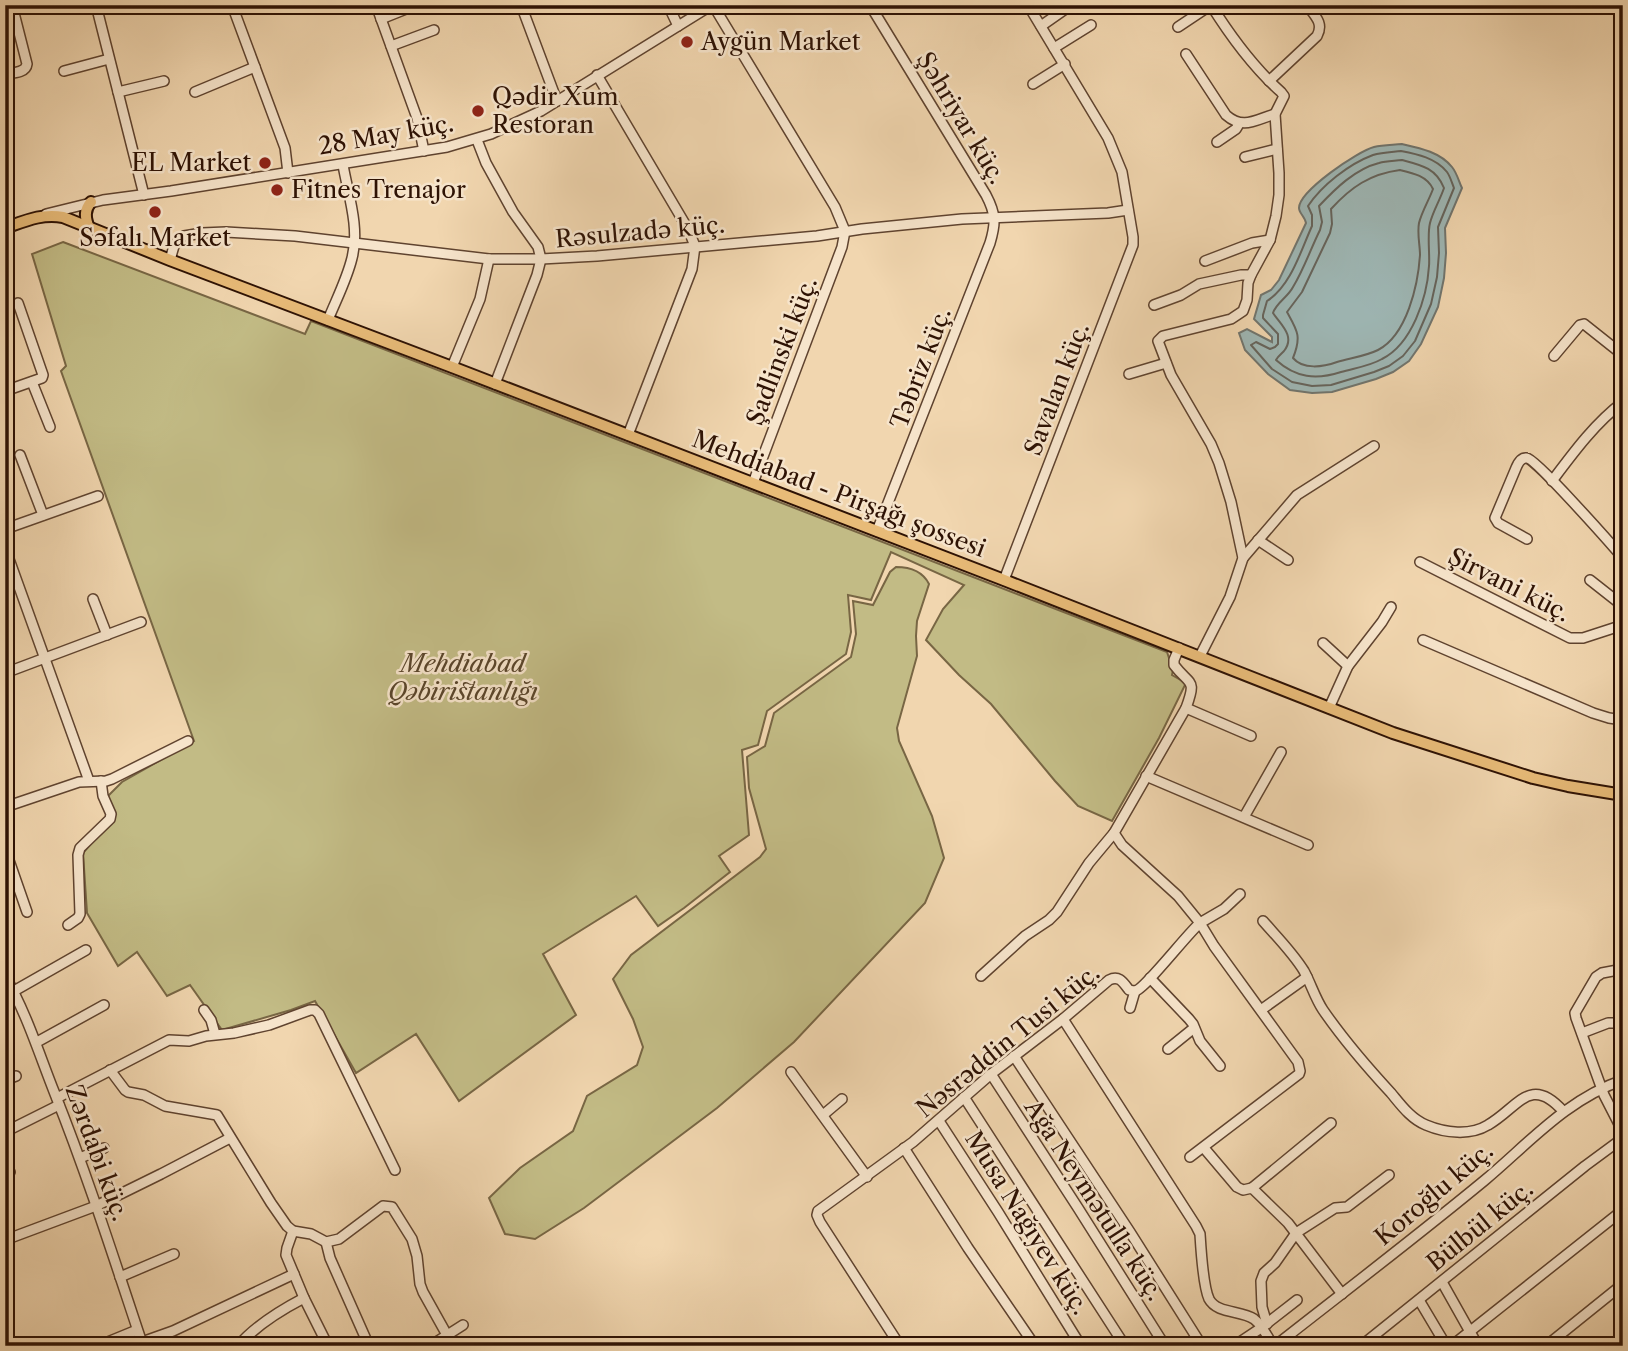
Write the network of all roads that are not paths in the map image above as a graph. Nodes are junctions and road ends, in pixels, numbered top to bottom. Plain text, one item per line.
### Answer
1 (12, 5) edge
2 (96, 5) edge
3 (232, 5) edge
4 (376, 5) edge
5 (416, 5) edge
6 (521, 5) edge
7 (668, 5) edge
8 (713, 5) edge
9 (870, 5) edge
10 (1028, 5) edge
11 (1071, 5) edge
12 (1211, 5) edge
13 (1307, 5) edge
14 (381, 19) junction
15 (1091, 25) dead end
16 (678, 26) junction
17 (1041, 26) junction
18 (1178, 27) dead end
19 (435, 30) dead end
20 (391, 46) junction
21 (1054, 48) junction
22 (1186, 54) dead end
23 (109, 59) junction
24 (1065, 64) junction
25 (255, 67) junction
26 (64, 71) dead end
27 (5, 74) edge
28 (597, 75) junction
29 (1269, 80) junction
30 (164, 81) dead end
31 (1033, 84) dead end
32 (118, 92) junction
33 (195, 92) dead end
34 (557, 101) junction
35 (1275, 114) junction
36 (1239, 124) junction
37 (477, 140) junction
38 (1217, 142) dead end
39 (1277, 149) junction
40 (424, 151) junction
41 (1245, 157) dead end
42 (343, 164) junction
43 (288, 173) junction
44 (144, 195) junction
45 (91, 202) junction
46 (68, 207) junction
47 (1128, 209) junction
48 (41, 216) junction
49 (995, 217) junction
50 (69, 220) junction
51 (5, 228) edge
52 (89, 228) junction
53 (845, 231) junction
54 (1270, 240) junction
55 (354, 243) junction
56 (695, 246) junction
57 (489, 259) junction
58 (541, 259) junction
59 (170, 260) junction
60 (1205, 261) dead end
61 (1251, 275) junction
62 (18, 303) dead end
63 (1154, 305) dead end
64 (328, 320) junction
65 (1623, 355) edge
66 (1553, 356) dead end
67 (1166, 363) junction
68 (452, 367) junction
69 (1129, 374) dead end
70 (5, 379) edge
71 (32, 382) junction
72 (495, 384) junction
73 (7, 390) edge
74 (1623, 402) edge
75 (50, 427) dead end
76 (628, 435) junction
77 (1374, 446) dead end
78 (20, 455) dead end
79 (1552, 481) junction
80 (753, 483) junction
81 (98, 496) dead end
82 (43, 516) junction
83 (5, 529) edge
84 (877, 531) junction
85 (1527, 538) dead end
86 (1258, 540) junction
87 (5, 548) edge
88 (1243, 558) junction
89 (1623, 558) edge
90 (1288, 559) dead end
91 (1420, 562) dead end
92 (1004, 580) junction
93 (1590, 580) dead end
94 (93, 599) dead end
95 (1623, 606) edge
96 (1391, 607) dead end
97 (141, 622) dead end
98 (1623, 625) edge
99 (107, 635) junction
100 (1423, 640) dead end
101 (1323, 643) dead end
102 (1179, 648) junction
103 (1200, 656) junction
104 (44, 659) junction
105 (1348, 666) junction
106 (5, 673) edge
107 (1186, 708) junction
108 (1329, 708) junction
109 (1623, 720) edge
110 (1251, 736) dead end
111 (188, 741) dead end
112 (1280, 752) dead end
113 (1146, 776) junction
114 (89, 781) junction
115 (101, 781) junction
116 (1623, 795) edge
117 (5, 807) edge
118 (1244, 817) junction
119 (1114, 833) junction
120 (1308, 845) dead end
121 (5, 849) edge
122 (7, 860) edge
123 (1240, 894) dead end
124 (27, 912) dead end
125 (1263, 921) dead end
126 (1200, 923) junction
127 (68, 925) dead end
128 (86, 950) dead end
129 (1623, 969) edge
130 (5, 976) edge
131 (981, 976) dead end
132 (1307, 977) junction
133 (1150, 978) junction
134 (13, 991) junction
135 (1135, 991) junction
136 (104, 1005) dead end
137 (1130, 1008) dead end
138 (204, 1010) dead end
139 (1261, 1010) junction
140 (1063, 1019) junction
141 (1623, 1023) edge
142 (1195, 1028) junction
143 (1582, 1033) junction
144 (215, 1034) junction
145 (37, 1042) junction
146 (1168, 1049) dead end
147 (1014, 1056) junction
148 (1220, 1066) dead end
149 (110, 1070) junction
150 (792, 1072) dead end
151 (991, 1074) junction
152 (16, 1076) dead end
153 (5, 1080) edge
154 (1623, 1080) edge
155 (1603, 1089) junction
156 (964, 1097) junction
157 (842, 1098) dead end
158 (58, 1102) junction
159 (1563, 1111) junction
160 (823, 1115) junction
161 (939, 1121) junction
162 (1331, 1123) dead end
163 (5, 1132) edge
164 (1623, 1132) edge
165 (1623, 1138) edge
166 (230, 1139) junction
167 (104, 1148) dead end
168 (1204, 1148) junction
169 (904, 1149) junction
170 (1190, 1157) dead end
171 (79, 1158) junction
172 (395, 1170) dead end
173 (1389, 1175) dead end
174 (867, 1177) junction
175 (1252, 1188) junction
176 (96, 1206) junction
177 (1623, 1210) edge
178 (293, 1231) junction
179 (1296, 1233) junction
180 (5, 1240) edge
181 (326, 1242) junction
182 (174, 1254) dead end
183 (294, 1274) junction
184 (120, 1278) junction
185 (1442, 1282) junction
186 (1623, 1284) edge
187 (1342, 1294) junction
188 (304, 1298) junction
189 (1297, 1300) dead end
190 (1419, 1300) junction
191 (463, 1325) dead end
192 (1264, 1326) junction
193 (137, 1330) junction
194 (1470, 1331) junction
195 (447, 1335) junction
196 (143, 1344) edge
197 (98, 1346) edge
198 (238, 1346) edge
199 (328, 1346) edge
200 (369, 1346) edge
201 (430, 1346) edge
202 (900, 1346) edge
203 (1035, 1346) edge
204 (1082, 1346) edge
205 (1125, 1346) edge
206 (1165, 1346) edge
207 (1202, 1346) edge
208 (1234, 1346) edge
209 (1274, 1346) edge
210 (1361, 1346) edge
211 (1478, 1346) edge
212 (1546, 1346) edge

1 - 27 street
2 - 23 street
3 - 25 street
4 - 14 street
5 - 14 street
6 - 34 street
7 - 16 street
8 - 16 street, 28 May küç.
8 - 53 street
9 - 49 street, Şəhriyar küç.
10 - 17 street, Savalan küç.
11 - 17 street
12 - 18 street
12 - 29 street
13 - 29 street
14 - 20 street
15 - 21 street
16 - 28 street, 28 May küç.
17 - 21 street, Savalan küç.
19 - 20 street
20 - 40 street
21 - 24 street, Savalan küç.
22 - 36 street
23 - 26 street
23 - 32 street
24 - 31 street
24 - 47 street, Savalan küç.
25 - 33 street
25 - 43 street
28 - 34 street, 28 May küç.
28 - 56 street
29 - 35 street
30 - 32 street
32 - 44 street
34 - 37 street, 28 May küç.
35 - 36 street
35 - 39 street
36 - 38 street
37 - 40 street, 28 May küç.
37 - 58 street
39 - 41 street
39 - 54 street
40 - 42 street, 28 May küç.
42 - 43 street, 28 May küç.
42 - 55 street
43 - 44 street, 28 May küç.
44 - 45 street, 28 May küç.
45 - 46 street, 28 May küç.
45 - 52 main road
46 - 48 street, 28 May küç.
46 - 50 street
47 - 49 street, Rəsulzadə küç.
47 - 92 street, Savalan küç.
48 - 50 main road, Mehdiabad - Pirşağı şossesi
48 - 51 main road, 28 May küç.
49 - 53 street, Rəsulzadə küç.
49 - 84 street, Təbriz küç.
50 - 52 main road, Mehdiabad - Pirşağı şossesi
52 - 59 main road, Mehdiabad - Pirşağı şossesi
53 - 56 street, Rəsulzadə küç.
53 - 80 street, Şadlinski küç.
54 - 60 street
54 - 61 street
55 - 57 street, Rəsulzadə küç.
55 - 59 street, Rəsulzadə küç.
55 - 64 street
56 - 58 street, Rəsulzadə küç.
56 - 76 street
57 - 58 street, Rəsulzadə küç.
57 - 68 street
58 - 72 street
59 - 64 main road, Mehdiabad - Pirşağı şossesi
61 - 63 street
61 - 67 street
62 - 71 street
64 - 68 main road, Mehdiabad - Pirşağı şossesi
65 - 66 street
67 - 69 street
67 - 88 street
68 - 72 main road, Mehdiabad - Pirşağı şossesi
70 - 73 street
71 - 73 street
71 - 75 street
72 - 76 main road, Mehdiabad - Pirşağı şossesi
74 - 79 street
76 - 80 main road, Mehdiabad - Pirşağı şossesi
77 - 86 street
78 - 82 street
79 - 85 street
79 - 89 street
80 - 84 main road, Mehdiabad - Pirşağı şossesi
81 - 82 street
82 - 83 street
84 - 92 main road, Mehdiabad - Pirşağı şossesi
86 - 88 street
86 - 90 street
87 - 104 street
88 - 103 street
91 - 98 street, Şirvani küç.
92 - 102 main road, Mehdiabad - Pirşağı şossesi
93 - 95 street
94 - 99 street
96 - 105 street
97 - 99 street
99 - 104 street
100 - 109 street
101 - 105 street
102 - 103 main road, Mehdiabad - Pirşağı şossesi
102 - 107 street
103 - 108 main road, Mehdiabad - Pirşağı şossesi
104 - 106 street
104 - 114 street
105 - 108 street
107 - 110 street
107 - 113 street
108 - 116 main road, Mehdiabad - Pirşağı şossesi
111 - 115 street
112 - 118 street
113 - 118 street
113 - 119 street
114 - 115 street
114 - 117 street
115 - 127 street
118 - 120 street
119 - 126 street
119 - 131 street
121 - 122 street
122 - 124 street
123 - 126 street, Nəsrəddin Tusi küç.
125 - 132 street
126 - 133 street, Nəsrəddin Tusi küç.
126 - 139 street
128 - 134 street
129 - 143 street
130 - 134 street, Zərdabi küç.
132 - 139 street
132 - 159 street
133 - 135 street, Nəsrəddin Tusi küç.
133 - 142 street
134 - 145 street, Zərdabi küç.
135 - 137 street
135 - 140 street, Nəsrəddin Tusi küç.
136 - 145 street
138 - 144 street
139 - 168 street
140 - 147 street, Nəsrəddin Tusi küç.
140 - 192 street
141 - 143 street
142 - 146 street
142 - 148 street
143 - 155 street
144 - 149 street
144 - 172 street
145 - 158 street, Zərdabi küç.
147 - 151 street, Nəsrəddin Tusi küç.
147 - 207 street
149 - 158 street
149 - 166 street
150 - 160 street
151 - 156 street, Nəsrəddin Tusi küç.
151 - 206 street, Ağa Neymətulla küç.
152 - 153 street
154 - 155 street, Koroğlu küç.
155 - 159 street, Koroğlu küç.
155 - 164 street
156 - 161 street, Nəsrəddin Tusi küç.
156 - 205 street
157 - 160 street
158 - 163 street
158 - 171 street, Zərdabi küç.
159 - 187 street, Koroğlu küç.
160 - 174 street
161 - 169 street, Nəsrəddin Tusi küç.
161 - 204 street, Musa Nağıyev küç.
162 - 175 street
165 - 185 street, Bülbül küç.
166 - 176 street
166 - 178 street
167 - 171 street
168 - 170 street
168 - 175 street
169 - 174 street, Nəsrəddin Tusi küç.
169 - 203 street
171 - 176 street, Zərdabi küç.
173 - 179 street
174 - 202 street, Nəsrəddin Tusi küç.
175 - 179 street
176 - 180 street
176 - 184 street, Zərdabi küç.
177 - 194 street
178 - 181 street
178 - 183 street
179 - 187 street
179 - 192 street
181 - 195 street
181 - 200 street
182 - 184 street
183 - 188 street
183 - 196 street
184 - 193 street, Zərdabi küç.
185 - 190 street, Bülbül küç.
185 - 194 street
186 - 212 street
187 - 209 street, Koroğlu küç.
188 - 198 street
188 - 199 street
189 - 192 street
190 - 194 street
190 - 210 street, Bülbül küç.
191 - 195 street
192 - 208 street
192 - 209 street
193 - 196 street, Zərdabi küç.
193 - 197 street
194 - 211 street
195 - 201 street

